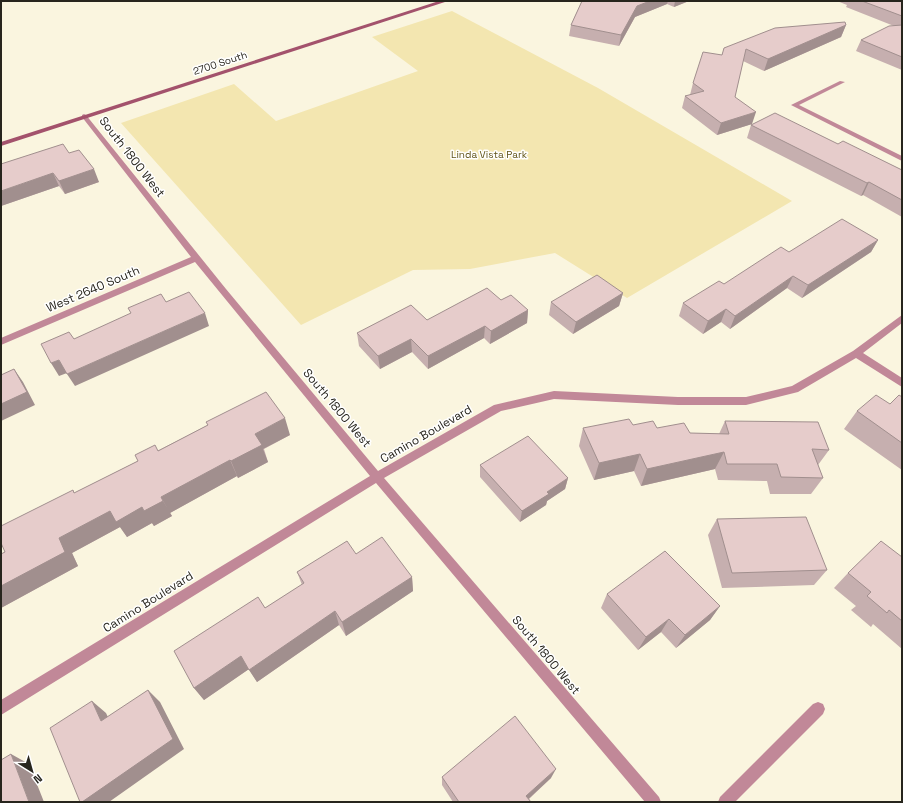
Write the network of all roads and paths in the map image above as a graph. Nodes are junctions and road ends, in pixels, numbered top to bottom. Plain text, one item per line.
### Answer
1 (444, 1) edge
2 (842, 82) dead end
3 (84, 116) junction
4 (1, 144) edge
5 (902, 159) edge
6 (195, 259) junction
7 (902, 318) edge
8 (1, 342) edge
9 (856, 353) junction
10 (902, 383) edge
11 (377, 477) junction
12 (1, 708) edge
13 (818, 709) dead end
14 (654, 802) edge
15 (725, 802) edge

1 - 3 main road, 2700 South
2 - 5 street
3 - 4 main road, 2700 South
3 - 6 street, South 1800 West
6 - 8 street, West 2640 South
6 - 11 street, South 1800 West
7 - 9 street, Camino Boulevard
9 - 10 street
9 - 11 street, Camino Boulevard
11 - 12 street, Camino Boulevard
11 - 14 street, South 1800 West
13 - 15 street

